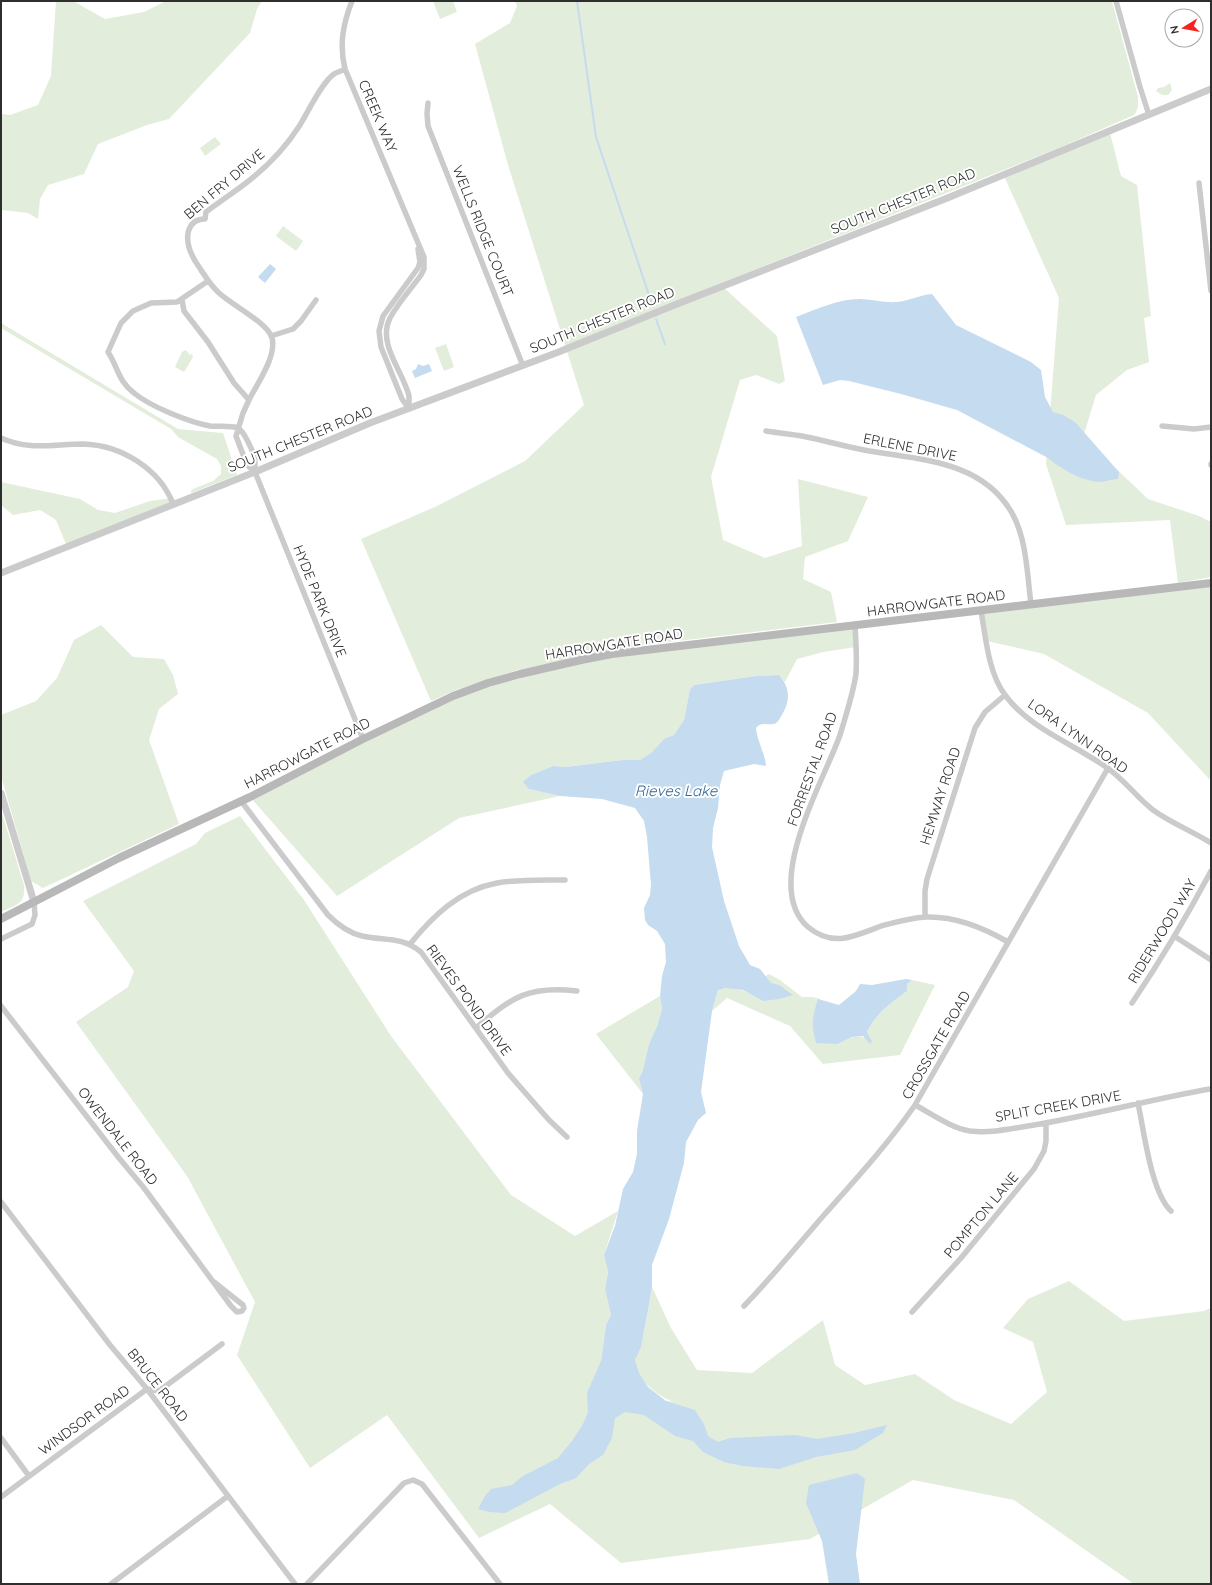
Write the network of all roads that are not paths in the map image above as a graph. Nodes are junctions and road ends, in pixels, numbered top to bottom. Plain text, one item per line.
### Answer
1 (352, 1) edge
2 (1116, 1) edge
3 (345, 69) junction
4 (1211, 89) edge
5 (428, 103) dead end
6 (1149, 115) junction
7 (1199, 183) dead end
8 (208, 281) junction
9 (1211, 291) edge
10 (182, 300) junction
11 (316, 300) dead end
12 (271, 336) junction
13 (523, 366) junction
14 (249, 400) junction
15 (409, 409) junction
16 (1162, 426) dead end
17 (1211, 427) edge
18 (238, 428) junction
19 (766, 431) dead end
20 (1, 438) edge
21 (255, 472) junction
22 (173, 504) junction
23 (1, 573) edge
24 (1211, 583) edge
25 (1031, 604) junction
26 (981, 611) junction
27 (855, 626) junction
28 (1005, 695) junction
29 (363, 739) junction
30 (1108, 768) junction
31 (1, 793) edge
32 (241, 801) junction
33 (1211, 843) edge
34 (1211, 871) edge
35 (565, 880) dead end
36 (34, 902) junction
37 (925, 917) junction
38 (1, 919) edge
39 (1174, 936) junction
40 (1, 939) edge
41 (1008, 942) junction
42 (410, 944) junction
43 (1211, 960) edge
44 (577, 991) dead end
45 (1132, 1003) dead end
46 (1, 1006) edge
47 (476, 1028) junction
48 (1210, 1089) edge
49 (1138, 1103) junction
50 (915, 1105) junction
51 (1046, 1123) junction
52 (566, 1137) dead end
53 (1, 1202) edge
54 (1171, 1211) dead end
55 (214, 1282) junction
56 (744, 1306) dead end
57 (912, 1312) dead end
58 (222, 1344) dead end
59 (147, 1389) junction
60 (1, 1438) edge
61 (29, 1476) junction
62 (228, 1496) junction
63 (1, 1497) edge
64 (111, 1584) edge
65 (295, 1584) edge
66 (307, 1584) edge
67 (500, 1584) edge

1 - 3 street, CREEK WAY
2 - 6 street
3 - 8 street, BEN FRY DRIVE
3 - 15 street, CREEK WAY
4 - 6 street, SOUTH CHESTER ROAD
5 - 13 street, WELLS RIDGE COURT
6 - 13 street, SOUTH CHESTER ROAD
7 - 9 street
8 - 10 street
8 - 12 street, BEN FRY DRIVE
10 - 14 street
10 - 18 street
11 - 12 street
12 - 14 street, HYDE PARK DRIVE
13 - 15 street, SOUTH CHESTER ROAD
14 - 18 street, HYDE PARK DRIVE
15 - 21 street, SOUTH CHESTER ROAD
16 - 17 street
18 - 21 street, HYDE PARK DRIVE
18 - 21 street, HYDE PARK DRIVE
19 - 25 street, ERLENE DRIVE
20 - 22 street
21 - 22 street, SOUTH CHESTER ROAD
21 - 29 street, HYDE PARK DRIVE
22 - 23 street, SOUTH CHESTER ROAD
24 - 25 main road, HARROWGATE ROAD
25 - 26 main road, HARROWGATE ROAD
26 - 27 main road, HARROWGATE ROAD
26 - 28 street, LORA LYNN ROAD
27 - 29 main road, HARROWGATE ROAD
27 - 37 street, FORRESTAL ROAD
28 - 30 street, LORA LYNN ROAD
28 - 37 street, HEMWAY ROAD
29 - 32 main road, HARROWGATE ROAD
30 - 33 street, LORA LYNN ROAD
30 - 41 street, CROSSGATE ROAD
31 - 36 street
32 - 36 main road, HARROWGATE ROAD
32 - 42 street, RIEVES POND DRIVE
34 - 39 street, RIDERWOOD WAY
35 - 42 street
36 - 38 main road, HARROWGATE ROAD
36 - 40 street
37 - 41 street
39 - 43 street
39 - 45 street, RIDERWOOD WAY
41 - 50 street, CROSSGATE ROAD
42 - 47 street, RIEVES POND DRIVE
44 - 47 street
46 - 55 street, OWENDALE ROAD
47 - 52 street, RIEVES POND DRIVE
48 - 49 street, SPLIT CREEK DRIVE
49 - 51 street, SPLIT CREEK DRIVE
49 - 54 street
50 - 51 street, SPLIT CREEK DRIVE
50 - 56 street, CROSSGATE ROAD
51 - 57 street, POMPTON LANE
53 - 59 street, BRUCE ROAD
55 - 55 street, OWENDALE ROAD
58 - 59 street, WINDSOR ROAD
59 - 61 street, WINDSOR ROAD
59 - 62 street, BRUCE ROAD
60 - 61 street
61 - 63 street, WINDSOR ROAD
62 - 64 street
62 - 65 street, BRUCE ROAD
66 - 67 street

